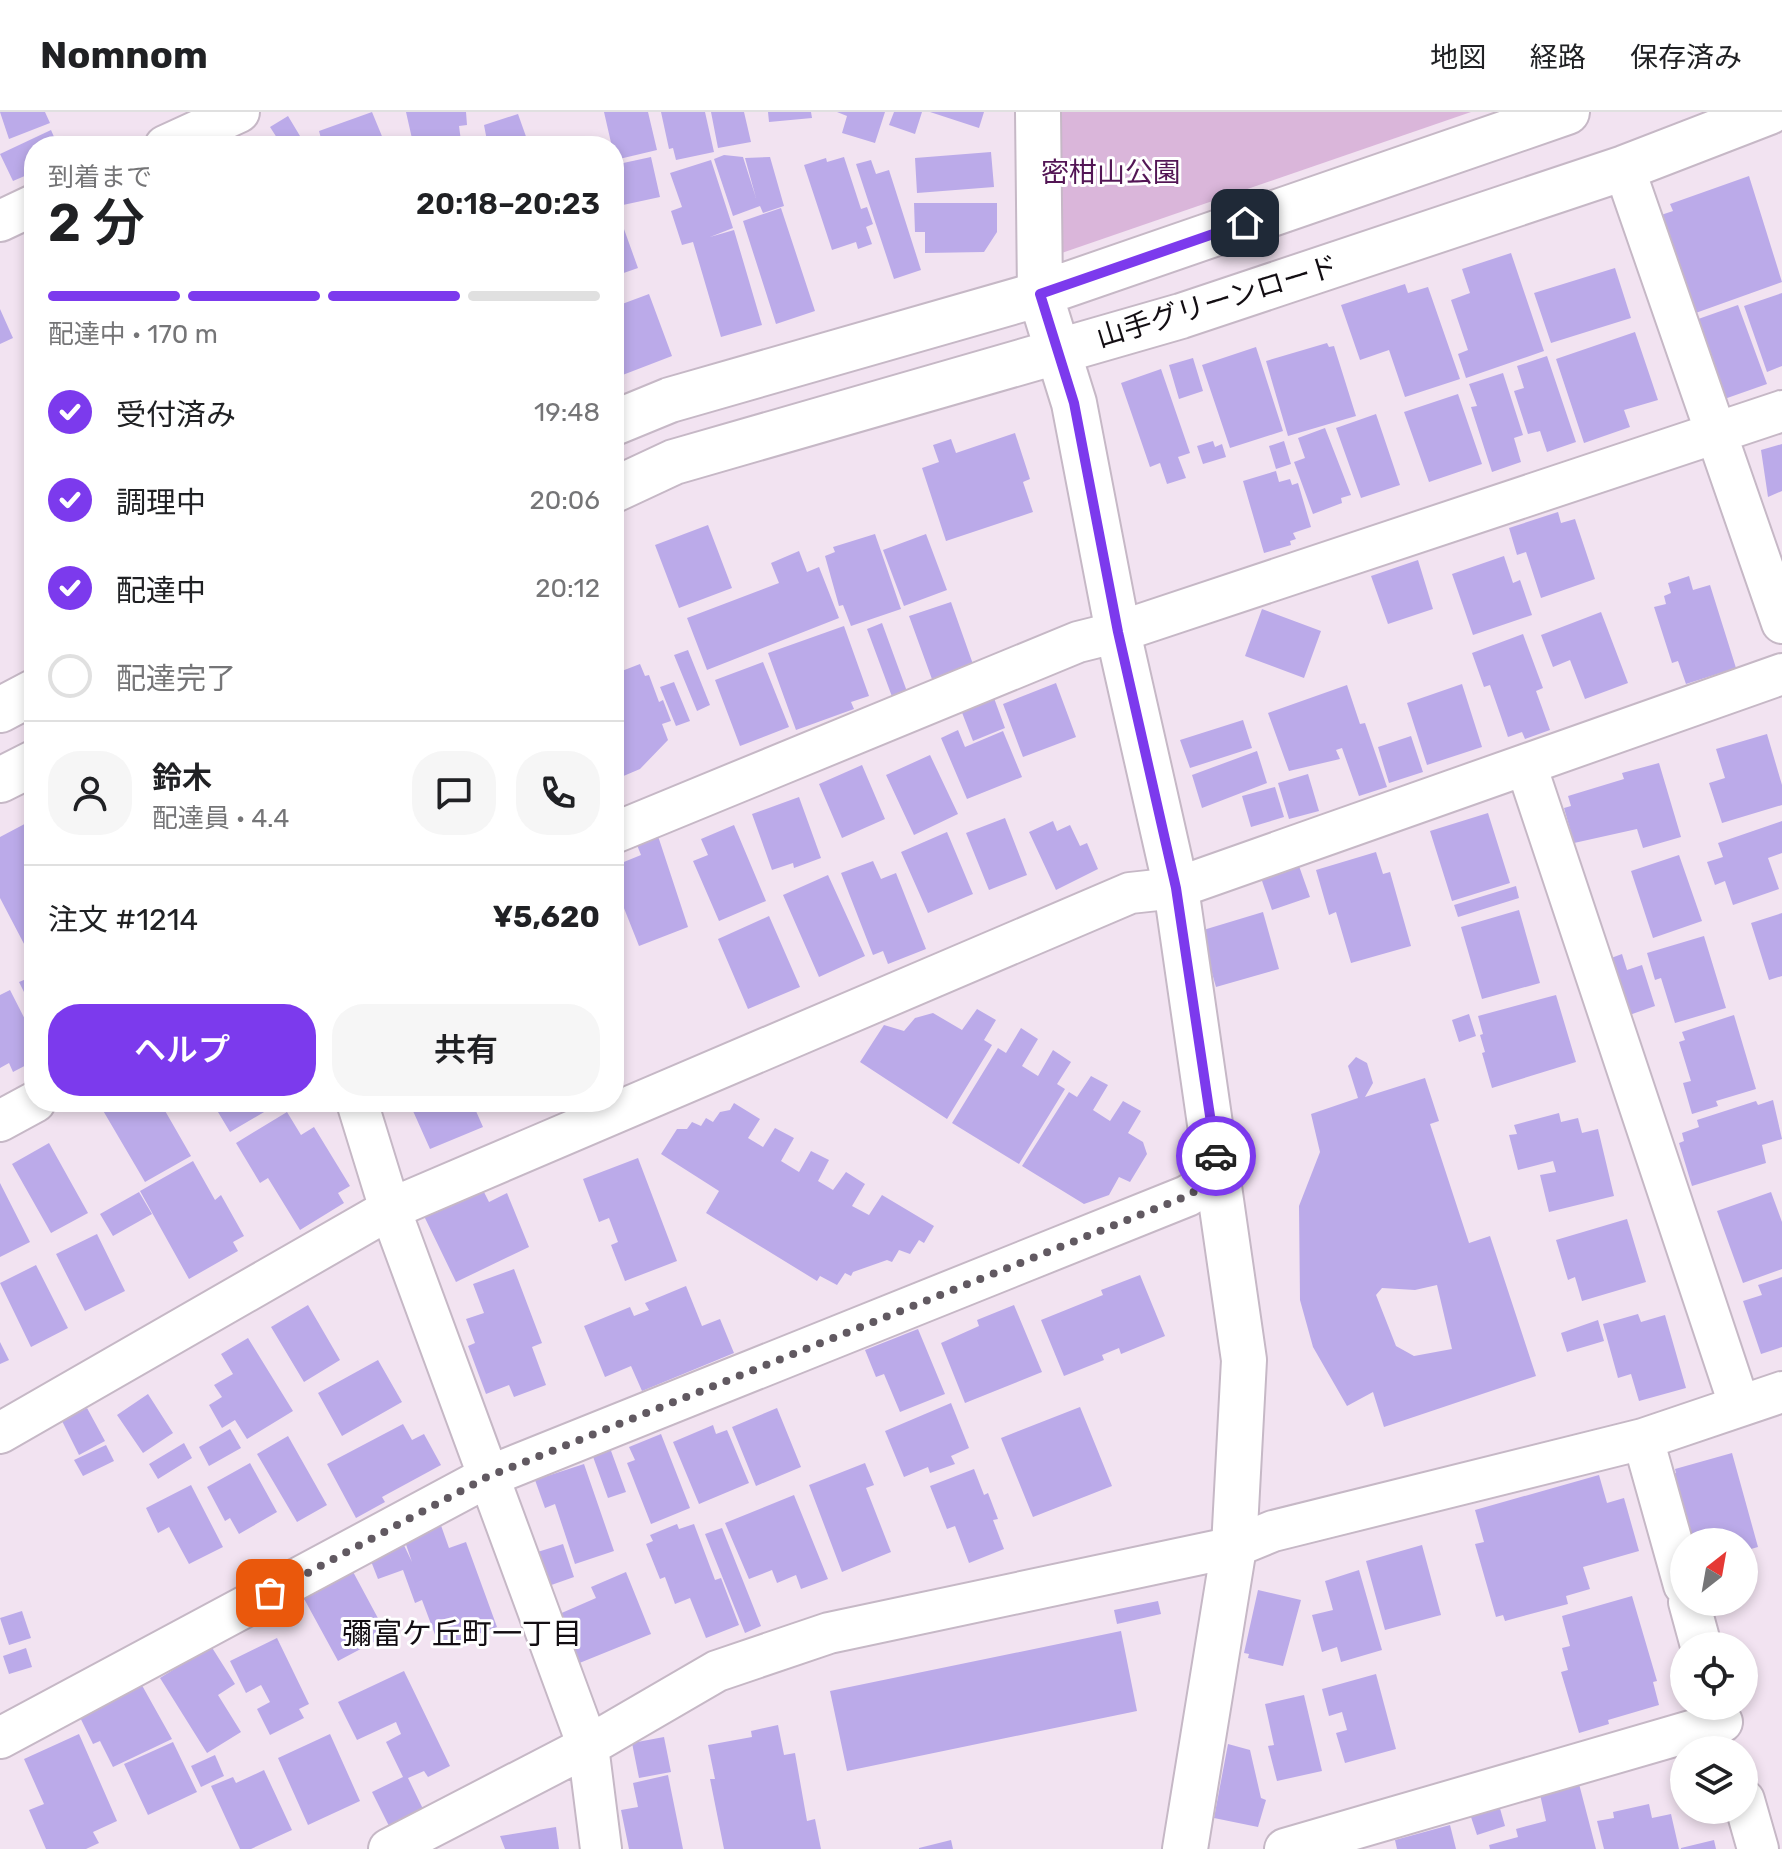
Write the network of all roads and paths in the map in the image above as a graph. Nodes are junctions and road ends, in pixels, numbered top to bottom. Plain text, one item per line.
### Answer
1 (239, 112) edge
2 (1038, 112) edge
3 (1567, 112) edge
4 (1769, 112) edge
5 (191, 134) edge
6 (1624, 168) junction
7 (24, 210) edge
8 (0, 221) edge
9 (1040, 294) junction
10 (1057, 349) junction
11 (1782, 411) edge
12 (624, 419) edge
13 (1716, 433) junction
14 (624, 485) edge
15 (1782, 623) edge
16 (1118, 632) junction
17 (1782, 674) edge
18 (24, 697) edge
19 (0, 710) edge
20 (1526, 765) junction
21 (24, 768) edge
22 (0, 780) edge
23 (624, 829) edge
24 (1176, 888) junction
25 (24, 1108) edge
26 (624, 1109) edge
27 (360, 1112) edge
28 (617, 1112) edge
29 (0, 1121) edge
30 (1219, 1177) junction
31 (390, 1209) junction
32 (1782, 1392) edge
33 (1739, 1404) junction
34 (0, 1433) edge
35 (1643, 1439) junction
36 (487, 1477) junction
37 (1670, 1535) edge
38 (1234, 1547) junction
39 (1723, 1726) edge
40 (0, 1738) edge
41 (588, 1746) junction
42 (1751, 1824) edge
43 (389, 1849) edge
44 (601, 1849) edge
45 (1185, 1849) edge
46 (1285, 1849) edge
47 (1758, 1849) edge

1 - 5 street
2 - 9 street
3 - 9 street
4 - 6 street, 山手グリーンロード
6 - 10 street, 山手グリーンロード
6 - 13 street
7 - 8 street
9 - 10 street
9 - 12 street
10 - 14 street, 山手グリーンロード
10 - 16 street
11 - 13 street
13 - 15 street
13 - 16 street
16 - 23 street
16 - 24 street
17 - 20 street
18 - 19 street
20 - 24 street
20 - 33 street
21 - 22 street
24 - 26 street
24 - 30 street
25 - 29 street
27 - 31 street
28 - 31 street
30 - 36 street
30 - 38 street
31 - 34 street
31 - 36 street
32 - 33 street
33 - 35 street
35 - 37 street
35 - 38 street
36 - 40 street
36 - 41 street
38 - 41 street
38 - 45 street
39 - 46 street
41 - 43 street
41 - 44 street
42 - 47 street

